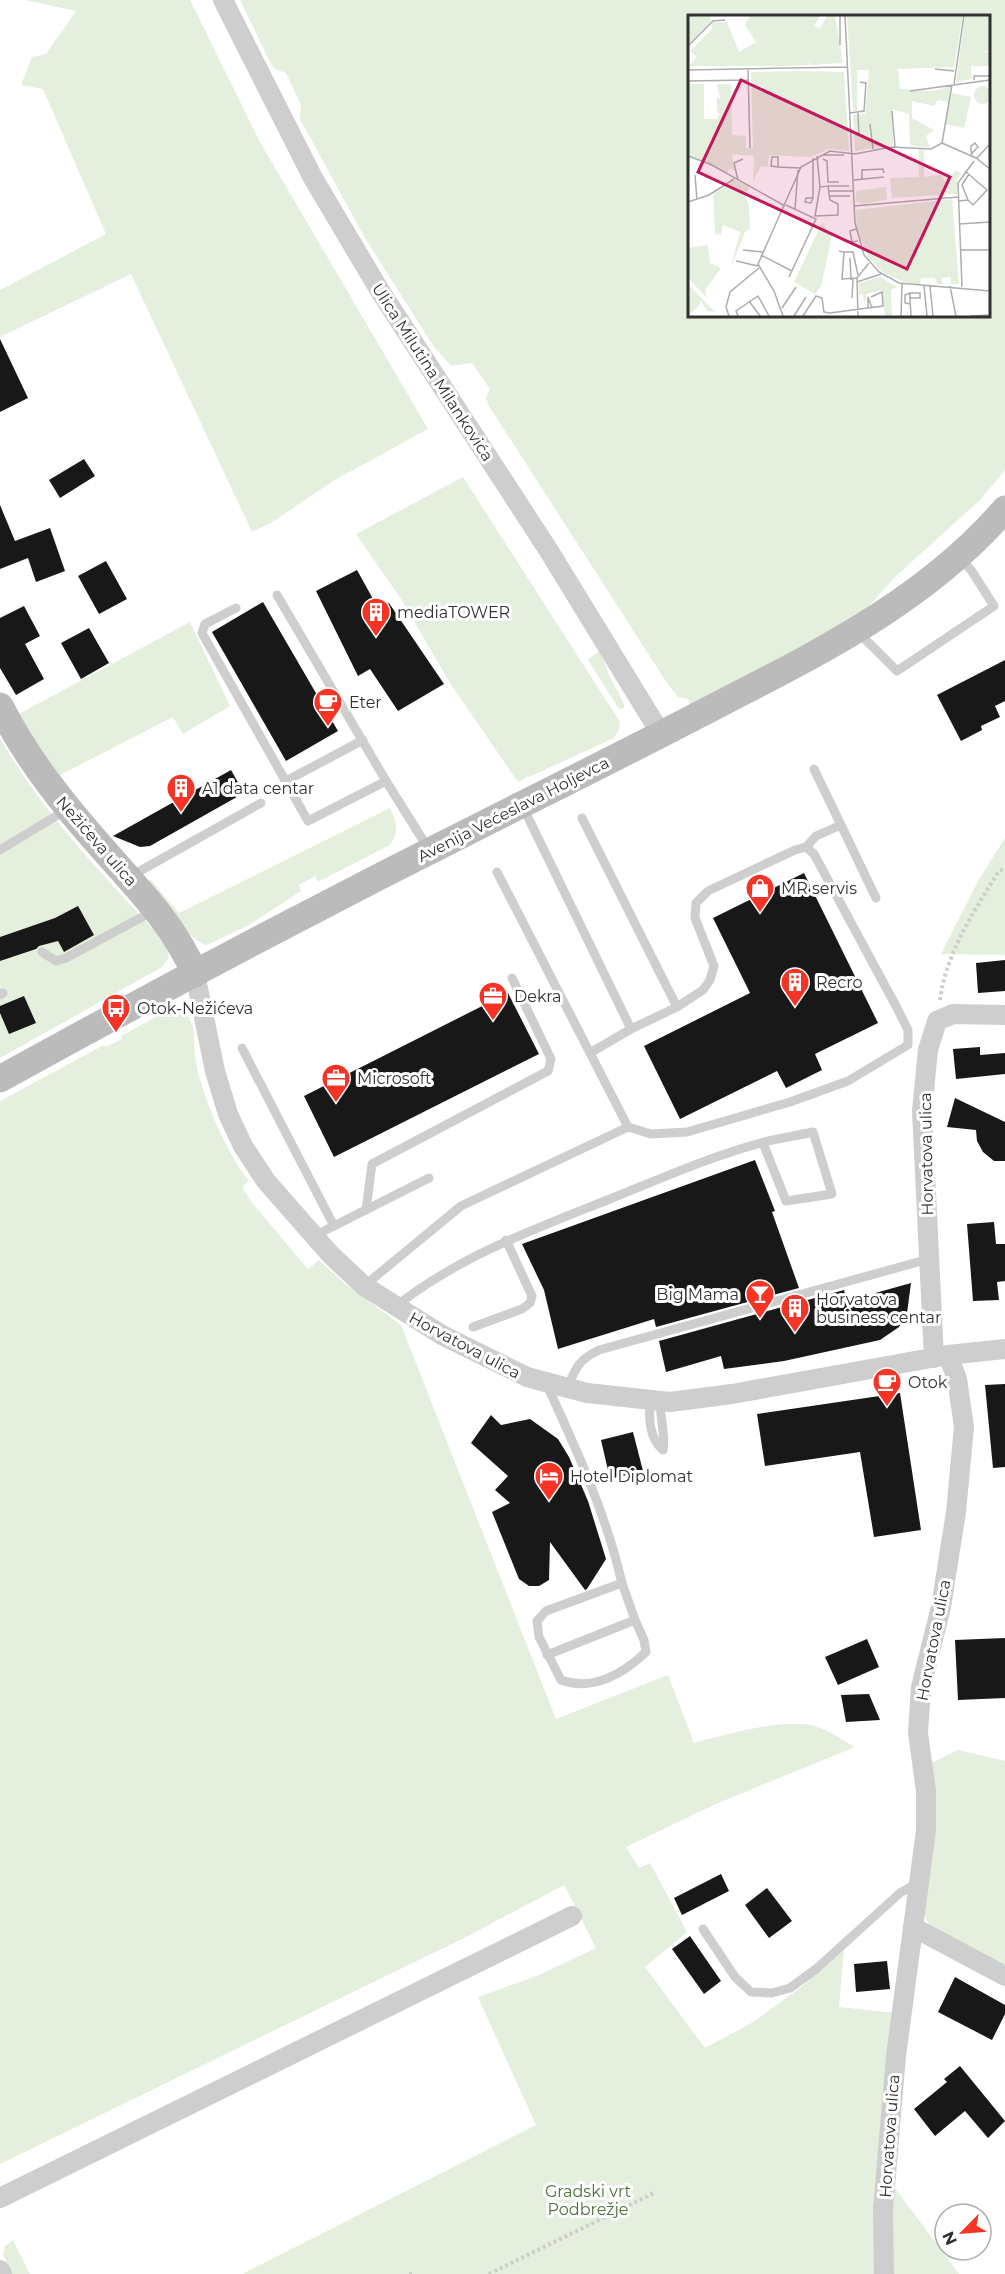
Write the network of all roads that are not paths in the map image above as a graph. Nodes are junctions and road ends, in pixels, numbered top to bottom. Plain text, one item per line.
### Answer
1 (224, 0) edge
2 (1005, 510) edge
3 (958, 556) junction
4 (277, 595) dead end
5 (236, 608) dead end
6 (856, 630) junction
7 (0, 706) edge
8 (661, 734) junction
9 (363, 740) junction
10 (814, 769) dead end
11 (286, 781) junction
12 (386, 781) junction
13 (261, 803) dead end
14 (521, 804) junction
15 (68, 809) junction
16 (582, 818) dead end
17 (840, 825) junction
18 (806, 847) junction
19 (0, 850) edge
20 (430, 850) junction
21 (497, 872) dead end
22 (129, 877) junction
23 (876, 898) dead end
24 (157, 909) junction
25 (42, 952) dead end
26 (195, 974) junction
27 (512, 978) dead end
28 (677, 1007) junction
29 (1005, 1015) edge
30 (631, 1029) junction
31 (242, 1048) dead end
32 (590, 1053) junction
33 (0, 1079) edge
34 (628, 1127) junction
35 (763, 1143) junction
36 (429, 1178) dead end
37 (366, 1210) junction
38 (334, 1226) junction
39 (314, 1236) junction
40 (506, 1240) junction
41 (929, 1259) junction
42 (364, 1286) junction
43 (395, 1307) junction
44 (472, 1327) dead end
45 (1005, 1349) edge
46 (941, 1356) junction
47 (546, 1383) junction
48 (567, 1388) junction
49 (622, 1583) junction
50 (634, 1620) junction
51 (547, 1655) junction
52 (920, 1882) junction
53 (572, 1916) dead end
54 (913, 1927) junction
55 (703, 1929) dead end
56 (1005, 1976) edge
57 (0, 2198) edge
58 (885, 2274) edge

1 - 8 street, Ulica Milutina Milankovića
2 - 3 street, Avenija Većeslava Holjevca
3 - 6 street, Avenija Većeslava Holjevca
3 - 6 lane
4 - 9 lane
5 - 11 lane
6 - 8 street, Avenija Većeslava Holjevca
7 - 15 street, Nežićeva ulica
8 - 14 street, Avenija Većeslava Holjevca
9 - 11 lane
9 - 12 lane
10 - 17 lane
11 - 12 lane
12 - 20 lane
13 - 22 lane
14 - 20 street, Avenija Većeslava Holjevca
14 - 30 lane
15 - 19 lane
15 - 22 street, Nežićeva ulica
16 - 28 lane
17 - 18 lane
17 - 23 lane
18 - 28 lane
18 - 34 lane
20 - 26 street, Avenija Većeslava Holjevca
21 - 32 lane
22 - 24 street, Nežićeva ulica
24 - 25 lane
24 - 26 street, Nežićeva ulica
26 - 33 street, Avenija Većeslava Holjevca
26 - 39 street, Horvatova ulica
27 - 37 lane
28 - 30 lane
29 - 41 street, Horvatova ulica
30 - 32 lane
31 - 38 lane
32 - 34 lane
34 - 42 lane
35 - 35 lane
35 - 40 lane
36 - 37 lane
37 - 38 lane
38 - 39 lane
39 - 42 street, Horvatova ulica
40 - 43 lane
40 - 44 lane
41 - 46 street, Horvatova ulica
41 - 48 lane
42 - 43 street, Horvatova ulica
43 - 47 street, Horvatova ulica
45 - 46 street, Horvatova ulica
46 - 48 street, Horvatova ulica
46 - 52 street, Horvatova ulica
47 - 48 street, Horvatova ulica
47 - 49 lane
49 - 50 lane
49 - 51 lane
50 - 51 lane
50 - 51 lane
52 - 54 street, Horvatova ulica
52 - 55 lane
53 - 57 street
54 - 56 street
54 - 58 street, Horvatova ulica

